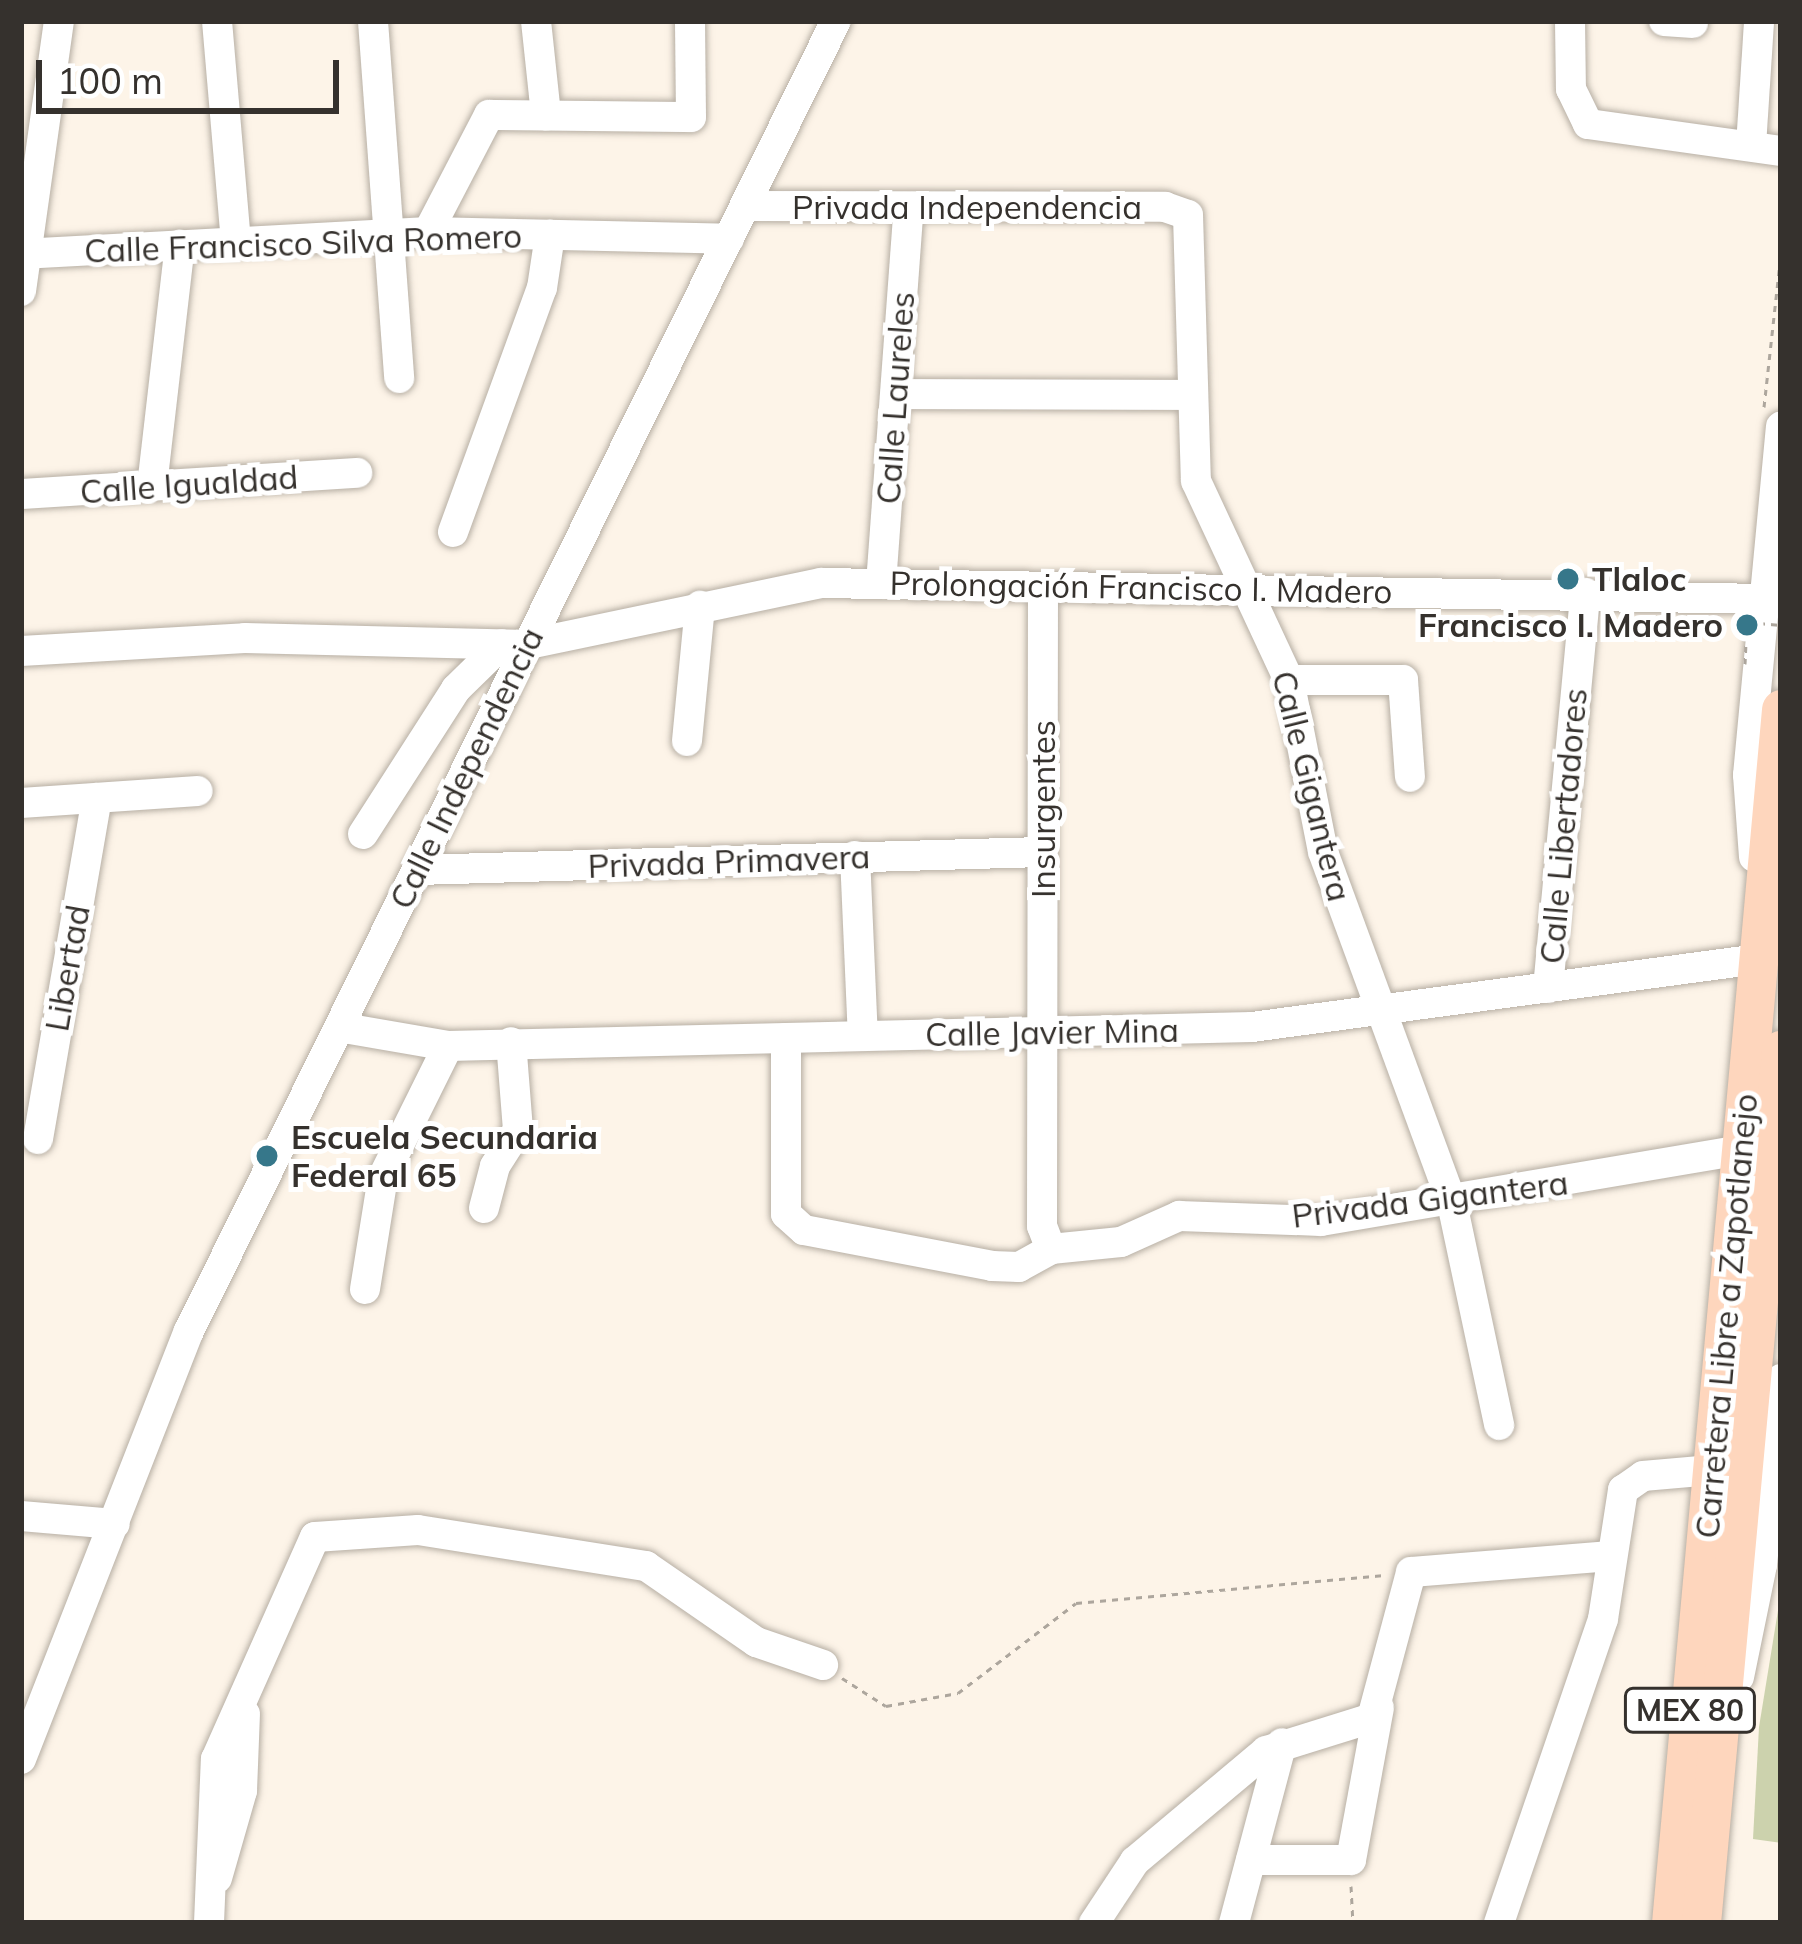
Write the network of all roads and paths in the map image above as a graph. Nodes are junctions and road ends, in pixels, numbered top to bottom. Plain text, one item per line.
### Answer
1 (59, 21) edge
2 (218, 21) edge
3 (373, 21) edge
4 (536, 21) edge
5 (690, 21) edge
6 (836, 21) edge
7 (1570, 21) edge
8 (1759, 21) edge
9 (546, 115) junction
10 (1766, 149) edge
11 (745, 206) junction
12 (908, 212) junction
13 (1188, 214) joint
14 (428, 232) junction
15 (389, 234) junction
16 (550, 235) junction
17 (729, 238) junction
18 (236, 243) junction
19 (180, 245) junction
20 (24, 254) edge
21 (21, 291) edge
22 (399, 378) dead end
23 (898, 394) junction
24 (1191, 394) junction
25 (1781, 427) edge
26 (357, 473) dead end
27 (152, 486) junction
28 (21, 494) edge
29 (453, 532) dead end
30 (881, 584) junction
31 (1043, 586) junction
32 (1249, 588) junction
33 (1585, 593) junction
34 (700, 606) junction
35 (1773, 612) edge
36 (513, 645) junction
37 (21, 651) edge
38 (1744, 664) dead end
39 (1289, 680) junction
40 (1781, 709) edge
41 (686, 741) dead end
42 (1410, 777) dead end
43 (198, 791) dead end
44 (98, 798) junction
45 (21, 803) edge
46 (363, 834) dead end
47 (1042, 852) junction
48 (855, 856) junction
49 (417, 871) junction
50 (1759, 946) junction
51 (1548, 988) junction
52 (1376, 1008) junction
53 (344, 1028) junction
54 (1042, 1032) junction
55 (863, 1036) junction
56 (785, 1038) junction
57 (511, 1042) junction
58 (448, 1046) junction
59 (1781, 1050) edge
60 (38, 1139) edge
61 (1741, 1150) junction
62 (1452, 1204) junction
63 (484, 1208) dead end
64 (1052, 1249) junction
65 (365, 1289) dead end
66 (1781, 1379) edge
67 (1498, 1425) dead end
68 (1778, 1442) edge
69 (1712, 1470) junction
70 (21, 1516) edge
71 (115, 1524) junction
72 (1611, 1556) junction
73 (1411, 1572) junction
74 (823, 1665) joint
75 (1378, 1708) junction
76 (1282, 1743) junction
77 (21, 1759) edge
78 (1716, 1776) junction
79 (1251, 1860) junction
80 (1351, 1860) junction
81 (209, 1923) edge
82 (1094, 1923) edge
83 (1234, 1923) edge
84 (1353, 1923) edge
85 (1499, 1923) edge
86 (1671, 1923) edge
87 (1701, 1923) edge

1 - 20 street
2 - 18 street
3 - 15 street
4 - 9 street
5 - 9 street
6 - 11 street, Calle Independencia
7 - 10 street
8 - 10 street
9 - 14 street
11 - 12 street, Privada Independencia
11 - 17 street, Calle Independencia
12 - 13 street, Privada Independencia
12 - 23 street, Calle Laureles
13 - 24 street, Calle Gigantera
14 - 15 street, Calle Francisco Silva Romero
14 - 16 street, Calle Francisco Silva Romero
15 - 18 street, Calle Francisco Silva Romero
15 - 22 street
16 - 17 street, Calle Francisco Silva Romero
16 - 29 street
17 - 36 street, Calle Independencia
18 - 19 street, Calle Francisco Silva Romero
19 - 20 street, Calle Francisco Silva Romero
19 - 27 street
20 - 21 street
23 - 24 street
23 - 30 street, Calle Laureles
24 - 32 street, Calle Gigantera
25 - 35 street
26 - 27 street, Calle Igualdad
27 - 28 street, Calle Igualdad
30 - 31 street, Prolongación Francisco I. Madero
30 - 34 street, Prolongación Francisco I. Madero
31 - 32 street, Prolongación Francisco I. Madero
31 - 47 street, Insurgentes
32 - 33 street, Prolongación Francisco I. Madero
32 - 39 street, Calle Gigantera
33 - 35 street, Prolongación Francisco I. Madero
33 - 51 street, Calle Libertadores
34 - 36 street, Prolongación Francisco I. Madero
34 - 41 street
35 - 38 path, bridge
35 - 50 street
36 - 37 street, Prolongación Francisco I. Madero
36 - 46 street
36 - 49 street, Calle Independencia
39 - 42 street
39 - 52 street, Calle Gigantera
40 - 50 main road, Carretera Libre a Zapotlanejo / MEX 80
43 - 44 street
44 - 45 street
44 - 60 street, Libertad
47 - 48 street, Privada Primavera
47 - 54 street, Insurgentes
48 - 49 street, Privada Primavera
48 - 55 street
49 - 53 street, Calle Independencia
50 - 51 street, Calle Javier Mina
50 - 61 main road, Carretera Libre a Zapotlanejo / MEX 80
51 - 52 street, Calle Javier Mina
52 - 54 street, Calle Javier Mina
52 - 62 street, Calle Gigantera
53 - 58 street, Calle Javier Mina
53 - 71 street, Calle Independencia
54 - 55 street, Calle Javier Mina
54 - 64 street, Insurgentes
55 - 56 street, Calle Javier Mina
56 - 57 street, Calle Javier Mina
56 - 64 street, Privada Gigantera
57 - 58 street, Calle Javier Mina
57 - 63 street
58 - 65 street
59 - 78 main road, Carretera Libre a Zapotlanejo / MEX 80
61 - 62 street, Privada Gigantera
61 - 69 main road, Carretera Libre a Zapotlanejo / MEX 80
62 - 64 street, Privada Gigantera
62 - 67 street, Calle Gigantera
66 - 68 street
68 - 78 street
69 - 72 street
69 - 86 main road, Carretera Libre a Zapotlanejo / MEX 80
70 - 71 street
71 - 77 street, Calle Independencia
72 - 73 street
72 - 85 street
73 - 74 path
73 - 75 street
74 - 81 street
75 - 76 street
75 - 80 street
76 - 79 street
76 - 82 street
78 - 87 main road, Carretera Libre a Zapotlanejo / MEX 80
79 - 80 street
79 - 83 street
80 - 84 path

